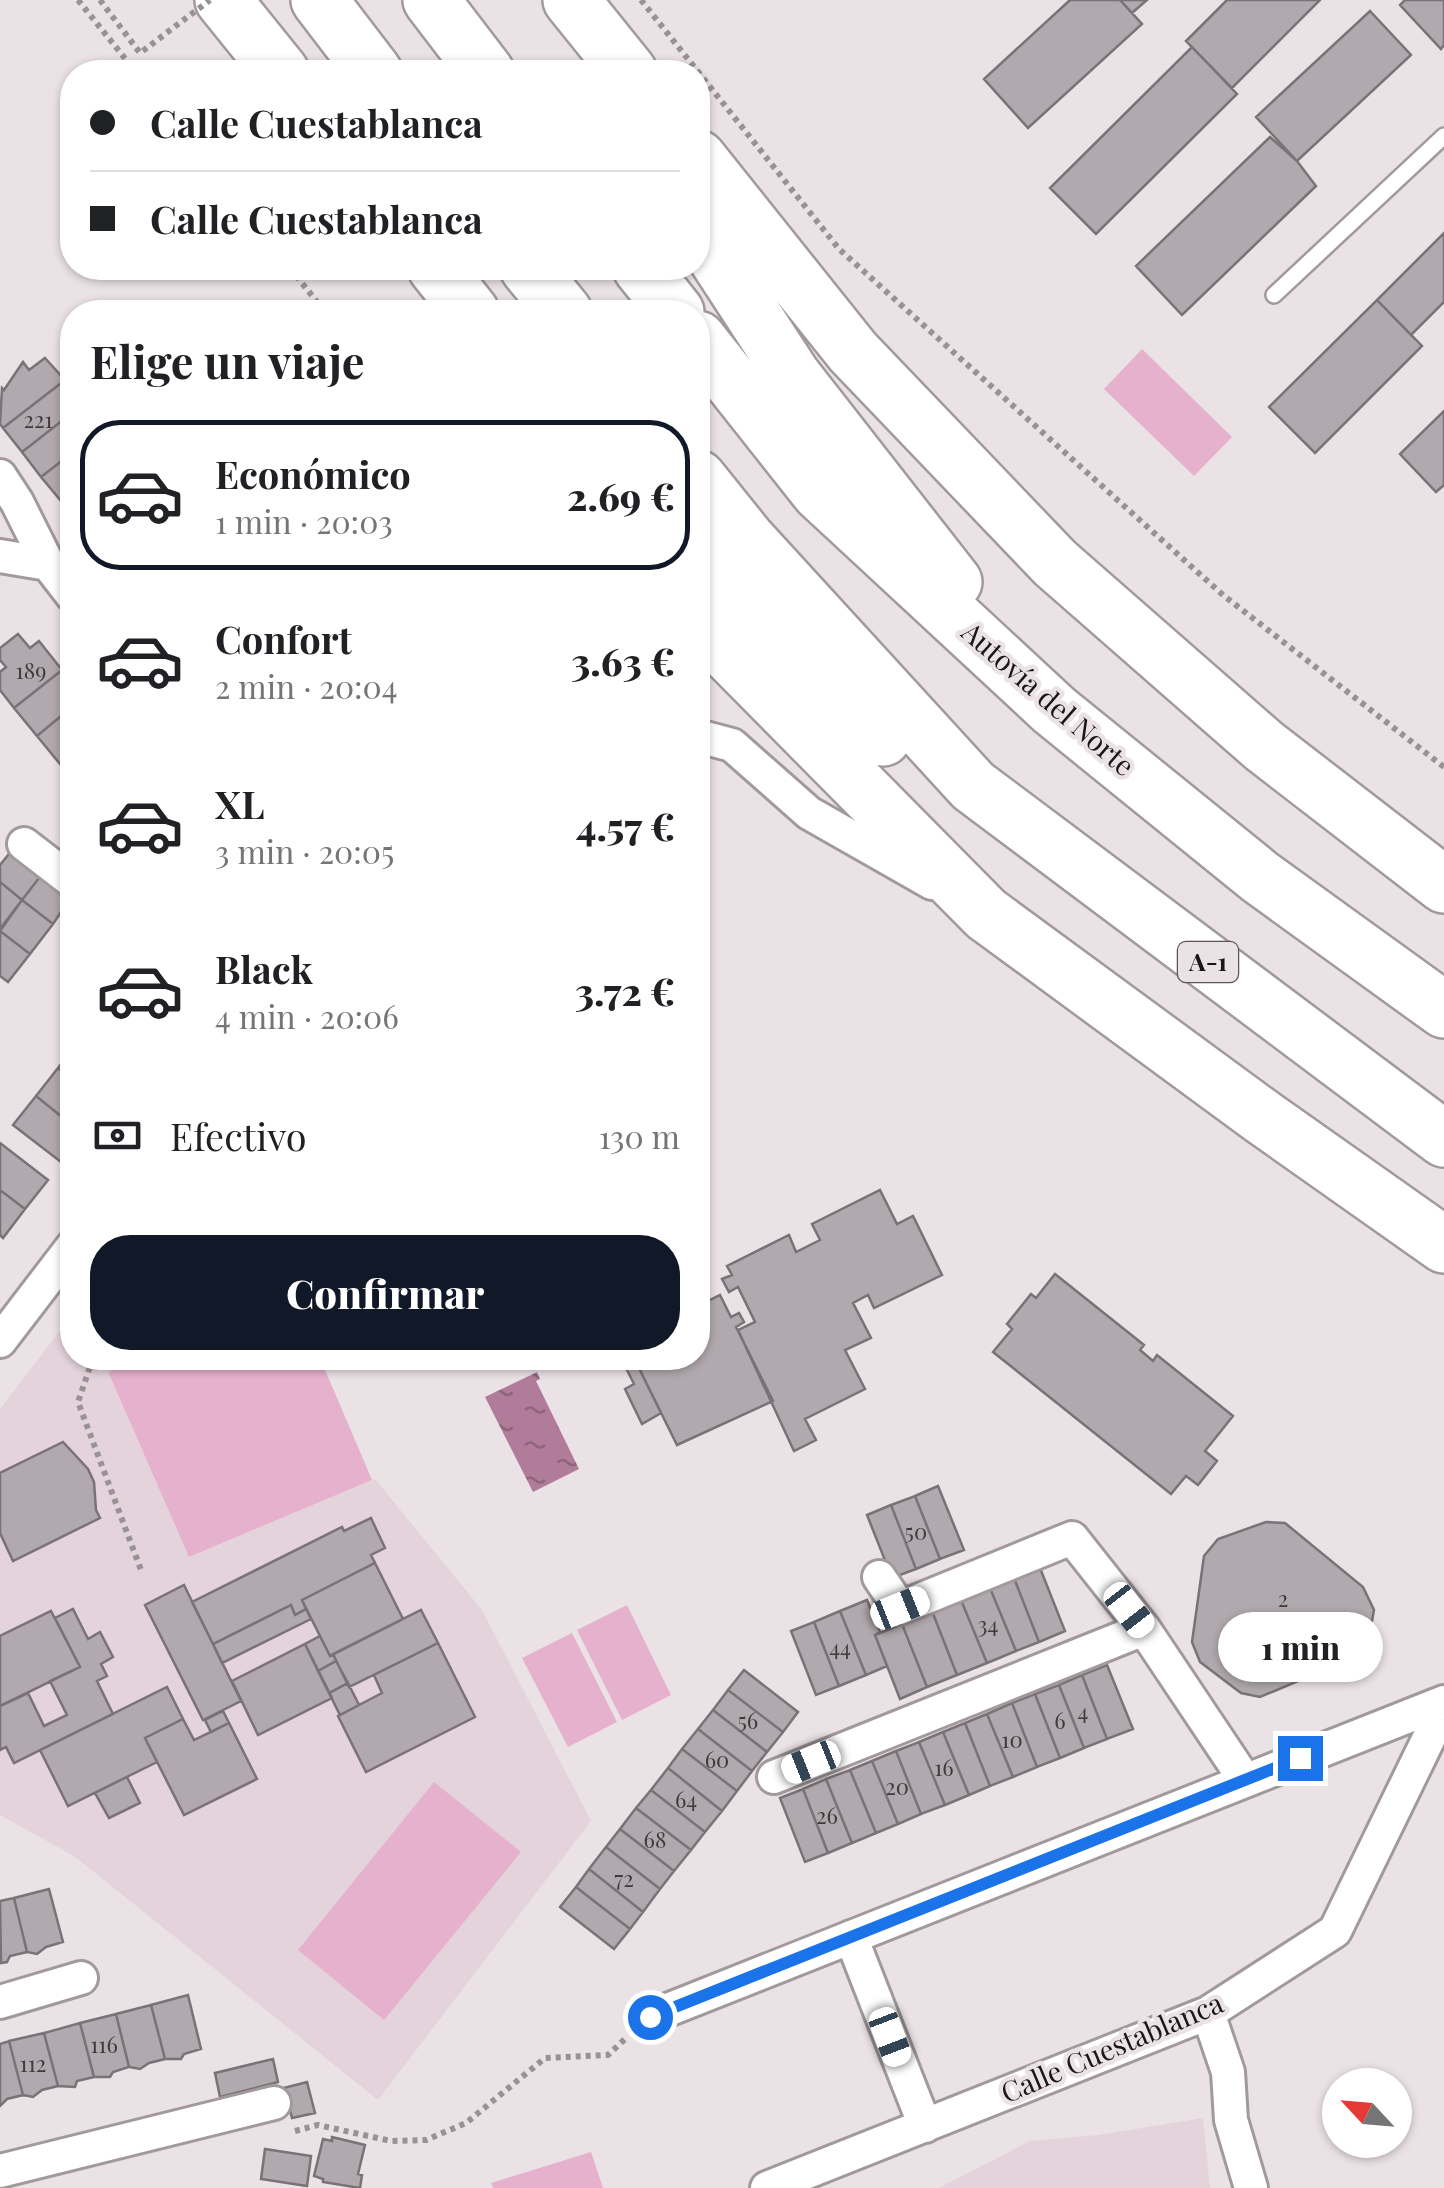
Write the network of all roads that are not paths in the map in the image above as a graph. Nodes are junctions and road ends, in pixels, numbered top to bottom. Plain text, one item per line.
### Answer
1 (198, 0) edge
2 (224, 0) edge
3 (319, 0) edge
4 (431, 0) edge
5 (548, 0) edge
6 (571, 0) edge
7 (243, 60) edge
8 (272, 60) edge
9 (365, 60) edge
10 (477, 60) edge
11 (616, 60) edge
12 (617, 60) edge
13 (1444, 136) edge
14 (710, 173) edge
15 (710, 249) edge
16 (410, 280) edge
17 (446, 280) edge
18 (538, 280) edge
19 (651, 280) edge
20 (1274, 295) dead end
21 (425, 300) edge
22 (462, 300) edge
23 (554, 300) edge
24 (666, 300) edge
25 (710, 354) edge
26 (0, 476) edge
27 (710, 493) edge
28 (0, 556) edge
29 (48, 564) junction
30 (710, 570) edge
31 (60, 580) edge
32 (710, 635) edge
33 (1054, 710) junction
34 (710, 739) edge
35 (972, 786) junction
36 (24, 844) dead end
37 (60, 872) edge
38 (1444, 885) edge
39 (986, 914) junction
40 (1444, 1010) edge
41 (1444, 1139) edge
42 (1444, 1245) edge
43 (60, 1263) edge
44 (0, 1341) edge
45 (879, 1578) dead end
46 (1144, 1629) junction
47 (1444, 1704) edge
48 (774, 1777) dead end
49 (1245, 1780) junction
50 (851, 1937) junction
51 (81, 1978) dead end
52 (0, 2002) edge
53 (1208, 2013) junction
54 (650, 2017) road end
55 (274, 2103) road end
56 (925, 2126) junction
57 (0, 2171) edge
58 (767, 2188) edge
59 (1251, 2188) edge

1 - 7 highway
2 - 8 highway
3 - 9 highway
4 - 10 highway
5 - 11 highway
6 - 12 highway
13 - 20 lane
14 - 38 highway
15 - 33 highway
16 - 21 highway
17 - 22 highway
18 - 23 highway
19 - 24 highway
25 - 33 highway, Autovía del Norte
26 - 29 street
27 - 35 highway, A-1
28 - 29 street
29 - 31 street
30 - 35 highway
32 - 39 highway
33 - 40 highway, Autovía del Norte
34 - 39 street
35 - 41 highway, A-1
36 - 37 street
39 - 42 highway
43 - 44 street
45 - 46 street
46 - 48 street
46 - 49 street
47 - 49 street, Calle Cuestablanca
47 - 53 street, Calle Cuestablanca
49 - 50 street, Calle Cuestablanca
50 - 54 street, Calle Cuestablanca
50 - 56 street
51 - 52 street
53 - 56 street, Calle Cuestablanca
53 - 59 street
55 - 57 street
56 - 58 street, Calle Cuestablanca

